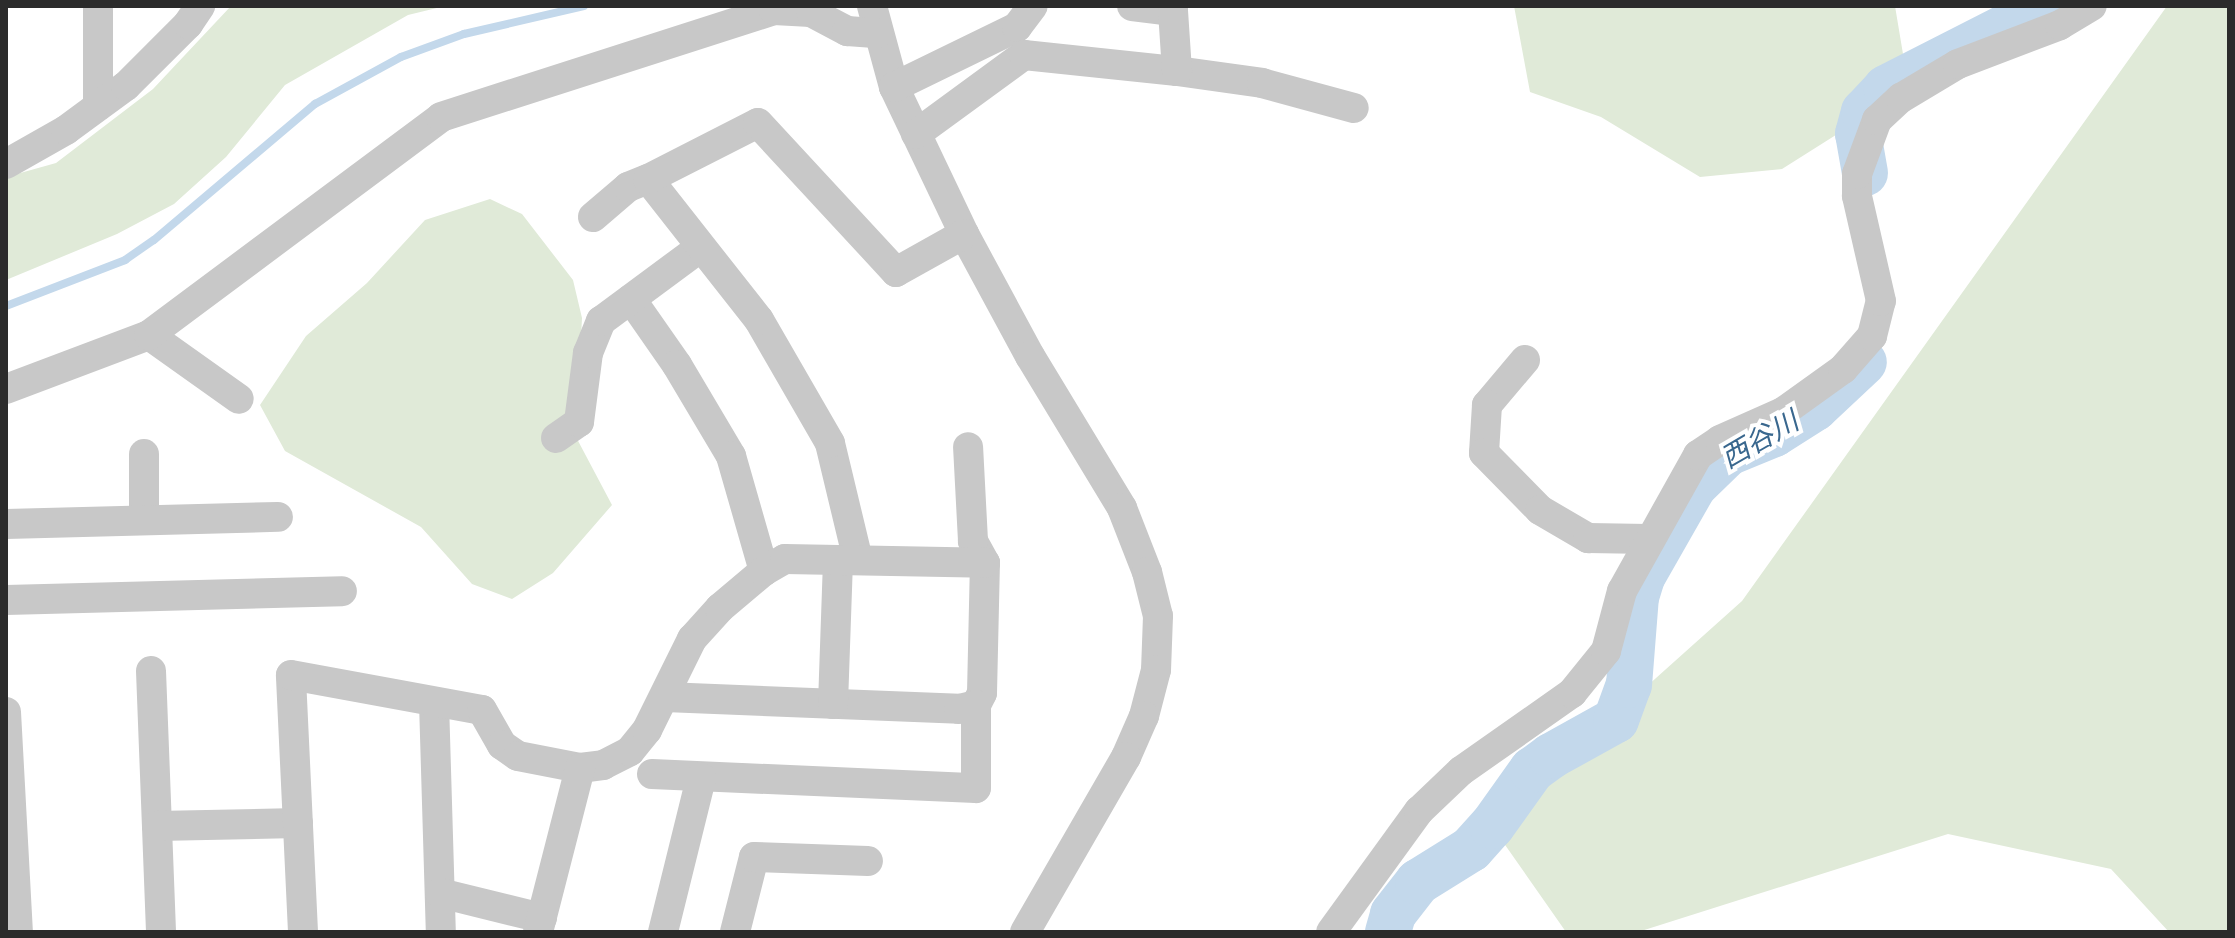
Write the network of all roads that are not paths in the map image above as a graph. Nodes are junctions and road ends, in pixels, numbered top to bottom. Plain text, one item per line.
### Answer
1 (98, 6) edge
2 (200, 6) edge
3 (1033, 6) edge
4 (1132, 6) edge
5 (2092, 6) edge
6 (1173, 8) edge
7 (875, 20) edge
8 (1177, 71) junction
9 (894, 87) junction
10 (98, 106) junction
11 (1354, 108) dead end
12 (916, 134) junction
13 (6, 164) edge
14 (648, 179) junction
15 (593, 217) dead end
16 (964, 234) junction
17 (701, 247) junction
18 (631, 299) junction
19 (149, 335) junction
20 (1525, 360) dead end
21 (6, 389) edge
22 (239, 399) dead end
23 (556, 438) dead end
24 (968, 447) dead end
25 (144, 454) dead end
26 (278, 517) dead end
27 (144, 520) junction
28 (6, 524) edge
29 (1648, 539) junction
30 (848, 560) junction
31 (985, 563) junction
32 (764, 571) junction
33 (342, 591) dead end
34 (6, 600) edge
35 (151, 671) dead end
36 (665, 697) junction
37 (434, 702) junction
38 (833, 704) junction
39 (976, 705) junction
40 (6, 712) edge
41 (580, 768) junction
42 (652, 774) dead end
43 (701, 778) junction
44 (298, 823) junction
45 (157, 826) junction
46 (868, 861) dead end
47 (440, 893) junction
48 (540, 925) edge
49 (18, 932) edge
50 (161, 932) edge
51 (303, 932) edge
52 (441, 932) edge
53 (663, 932) edge
54 (735, 932) edge
55 (1025, 932) edge
56 (1331, 932) edge

1 - 10 street
2 - 10 street
3 - 9 street
4 - 6 street
5 - 29 street
6 - 8 street
7 - 9 street
7 - 19 street
8 - 11 street
8 - 12 street
9 - 12 street
10 - 13 street
12 - 16 street
14 - 15 street
14 - 16 street
14 - 17 street
16 - 55 street
17 - 18 street
17 - 30 street
18 - 23 street
18 - 32 street
19 - 21 street
19 - 22 street
20 - 29 street
24 - 31 street
25 - 27 street
26 - 27 street
27 - 28 street
29 - 56 street
30 - 31 street
30 - 32 street
30 - 38 street
31 - 39 street
32 - 36 street
33 - 34 street
35 - 45 street
36 - 38 street
36 - 41 street
37 - 41 street
37 - 44 street
37 - 47 street
38 - 39 street
39 - 43 street
40 - 49 street
41 - 48 street
42 - 43 street
43 - 53 street
44 - 45 street
44 - 51 street
45 - 50 street
46 - 54 street
47 - 48 street
47 - 52 street

